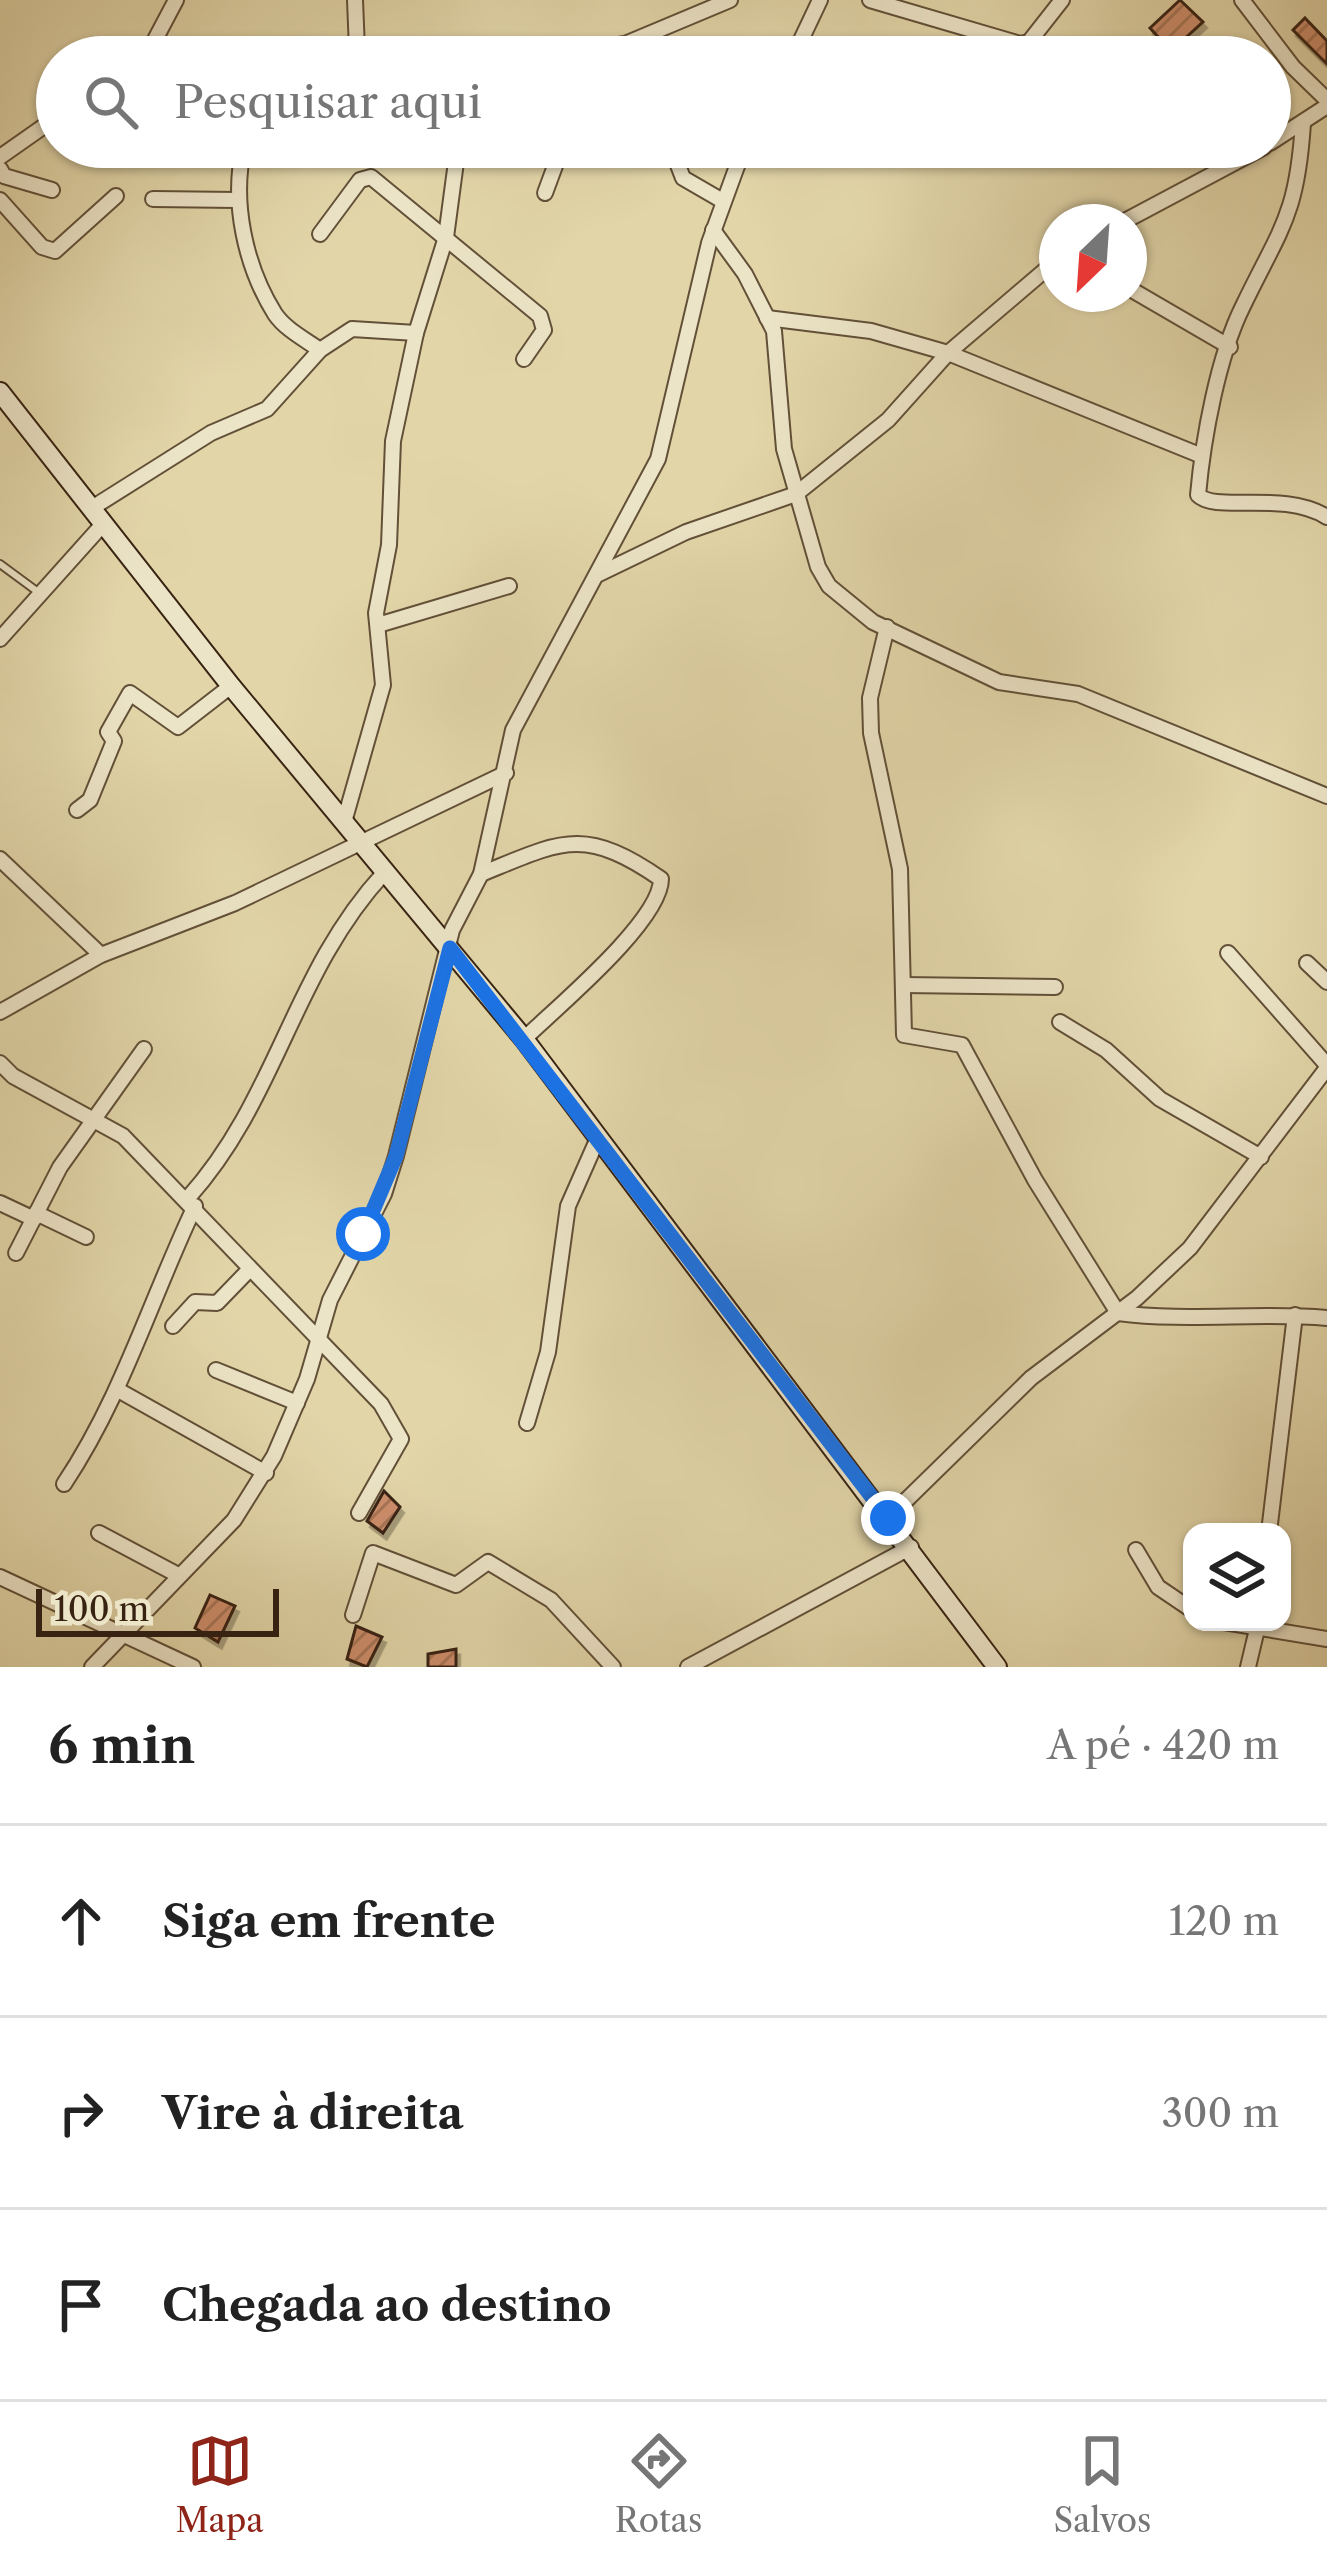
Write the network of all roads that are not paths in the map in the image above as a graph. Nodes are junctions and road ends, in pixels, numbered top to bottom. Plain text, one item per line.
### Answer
1 (176, 0) edge
2 (356, 0) edge
3 (820, 0) edge
4 (870, 0) edge
5 (1062, 0) edge
6 (1242, 0) edge
7 (726, 1) edge
8 (156, 36) edge
9 (357, 36) edge
10 (639, 36) edge
11 (803, 36) edge
12 (993, 36) edge
13 (1034, 36) edge
14 (1269, 36) edge
15 (1291, 64) edge
16 (1327, 103) edge
17 (1304, 123) junction
18 (1291, 131) edge
19 (36, 132) edge
20 (0, 158) edge
21 (241, 168) edge
22 (455, 168) edge
23 (554, 168) edge
24 (678, 168) edge
25 (734, 168) edge
26 (1224, 168) edge
27 (1, 175) edge
28 (52, 190) dead end
29 (545, 193) dead end
30 (116, 196) dead end
31 (153, 199) dead end
32 (0, 200) edge
33 (237, 200) junction
34 (721, 200) junction
35 (1147, 210) edge
36 (713, 230) junction
37 (320, 234) dead end
38 (446, 238) junction
39 (1039, 275) edge
40 (1147, 299) edge
41 (767, 318) junction
42 (416, 333) junction
43 (1230, 346) junction
44 (320, 350) junction
45 (948, 353) junction
46 (524, 359) dead end
47 (0, 392) edge
48 (1202, 456) junction
49 (796, 494) junction
50 (98, 516) junction
51 (1327, 517) edge
52 (0, 564) edge
53 (598, 575) junction
54 (509, 586) dead end
55 (38, 592) junction
56 (378, 625) junction
57 (887, 627) junction
58 (0, 639) edge
59 (231, 686) junction
60 (506, 773) junction
61 (1327, 796) edge
62 (77, 810) dead end
63 (344, 822) junction
64 (362, 845) junction
65 (0, 860) edge
66 (384, 873) junction
67 (481, 874) junction
68 (450, 948) junction
69 (1228, 953) dead end
70 (100, 955) junction
71 (1307, 963) dead end
72 (1327, 982) edge
73 (903, 985) junction
74 (1055, 987) dead end
75 (0, 1012) edge
76 (1060, 1022) dead end
77 (524, 1039) junction
78 (143, 1049) dead end
79 (0, 1063) edge
80 (1327, 1066) edge
81 (95, 1118) junction
82 (598, 1138) junction
83 (1261, 1157) junction
84 (0, 1202) edge
85 (191, 1202) junction
86 (35, 1216) junction
87 (86, 1238) dead end
88 (16, 1252) dead end
89 (248, 1271) junction
90 (1118, 1313) junction
91 (1295, 1315) junction
92 (1327, 1318) edge
93 (173, 1326) dead end
94 (318, 1336) junction
95 (217, 1370) dead end
96 (118, 1390) junction
97 (297, 1403) junction
98 (527, 1424) dead end
99 (266, 1473) junction
100 (64, 1484) dead end
101 (359, 1513) dead end
102 (888, 1518) junction
103 (1269, 1523) edge
104 (99, 1533) dead end
105 (911, 1547) junction
106 (1136, 1550) dead end
107 (178, 1575) junction
108 (0, 1577) edge
109 (1183, 1604) edge
110 (352, 1615) dead end
111 (1257, 1631) edge
112 (1285, 1631) edge
113 (124, 1634) junction
114 (1327, 1639) edge
115 (92, 1667) edge
116 (193, 1667) edge
117 (613, 1667) edge
118 (688, 1667) edge
119 (998, 1667) edge
120 (1248, 1667) edge

1 - 8 street
2 - 9 street
3 - 11 street
4 - 12 street
5 - 13 street
6 - 14 street
7 - 10 street
15 - 16 street
16 - 17 street
17 - 18 street
17 - 43 street
19 - 20 street
21 - 33 street
22 - 38 street
23 - 29 street
24 - 34 street
25 - 34 street
26 - 35 street
27 - 28 street
30 - 32 street
31 - 33 street
33 - 44 street
34 - 36 street
36 - 41 street
36 - 53 street
37 - 38 street
38 - 42 street
38 - 46 street
39 - 45 street
40 - 43 street
41 - 45 street
41 - 49 street
42 - 44 street
42 - 56 street
43 - 48 street
44 - 50 street
45 - 48 street
45 - 49 street
47 - 50 street
48 - 51 street
49 - 53 street
49 - 57 street
50 - 55 street
50 - 59 street
52 - 55 lane
53 - 60 street
54 - 56 street
55 - 58 street
56 - 63 street
57 - 61 street
57 - 73 street
59 - 62 street
59 - 63 street
60 - 64 street
60 - 67 street
63 - 64 street
64 - 66 street
64 - 70 street
65 - 70 street
66 - 68 street
66 - 85 street
67 - 68 street
67 - 77 street
68 - 77 street
68 - 94 street
69 - 80 street
70 - 75 street
71 - 72 street
73 - 74 street
73 - 90 street
76 - 83 street
77 - 82 street
78 - 81 street
79 - 81 street
80 - 83 street
81 - 85 street
81 - 86 street
82 - 98 street
82 - 102 street
83 - 90 street
84 - 86 street
85 - 89 street
85 - 96 street
86 - 87 street
86 - 88 street
89 - 93 street
89 - 94 street
90 - 91 street
90 - 102 street
91 - 92 street
91 - 103 street
94 - 97 street
94 - 101 street
95 - 97 street
96 - 99 street
96 - 100 street
97 - 99 street
99 - 107 street
102 - 105 street
104 - 107 street
105 - 118 street
105 - 119 street
106 - 109 street
107 - 113 street
108 - 113 street
110 - 117 street
111 - 120 street
112 - 114 street
113 - 115 street
113 - 116 street

